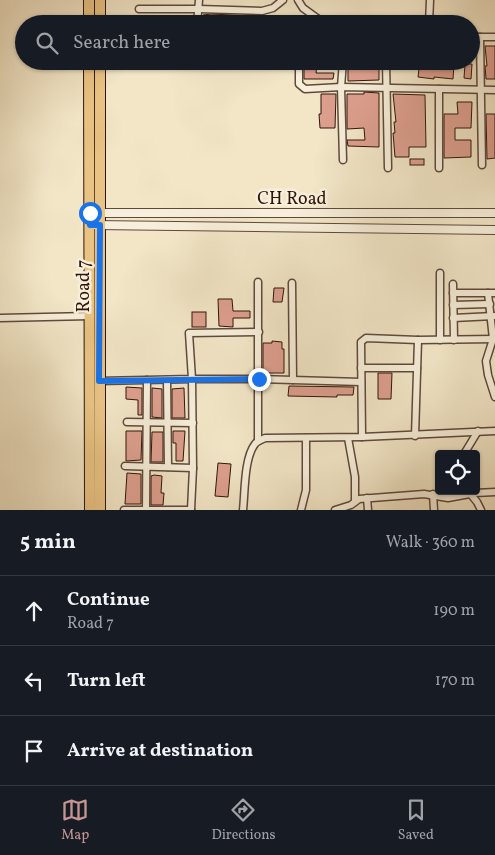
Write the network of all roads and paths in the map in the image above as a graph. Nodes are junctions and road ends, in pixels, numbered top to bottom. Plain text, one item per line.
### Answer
1 (89, 0) edge
2 (100, 0) edge
3 (199, 0) edge
4 (283, 0) edge
5 (298, 0) edge
6 (430, 0) edge
7 (139, 9) dead end
8 (199, 9) junction
9 (89, 15) edge
10 (100, 15) edge
11 (199, 15) edge
12 (313, 15) edge
13 (429, 15) edge
14 (480, 37) joint
15 (495, 37) edge
16 (90, 70) edge
17 (100, 70) edge
18 (298, 70) edge
19 (342, 70) edge
20 (386, 70) edge
21 (341, 87) junction
22 (387, 88) junction
23 (439, 89) junction
24 (482, 90) junction
25 (495, 90) edge
26 (343, 160) dead end
27 (482, 165) dead end
28 (388, 168) dead end
29 (439, 168) dead end
30 (90, 213) junction
31 (101, 213) junction
32 (495, 213) edge
33 (95, 225) junction
34 (495, 230) edge
35 (440, 273) dead end
36 (258, 282) dead end
37 (292, 283) dead end
38 (453, 284) dead end
39 (453, 293) junction
40 (492, 293) edge
41 (490, 304) junction
42 (453, 305) junction
43 (90, 316) junction
44 (493, 316) edge
45 (0, 318) edge
46 (453, 318) junction
47 (259, 332) junction
48 (494, 338) edge
49 (418, 340) junction
50 (440, 340) junction
51 (454, 340) junction
52 (361, 368) junction
53 (417, 368) junction
54 (259, 379) junction
55 (148, 380) junction
56 (167, 380) junction
57 (192, 380) junction
58 (292, 380) junction
59 (99, 381) junction
60 (361, 382) junction
61 (495, 398) edge
62 (127, 422) dead end
63 (147, 423) junction
64 (167, 423) junction
65 (192, 423) junction
66 (478, 431) junction
67 (495, 431) edge
68 (415, 436) junction
69 (362, 437) junction
70 (306, 438) junction
71 (348, 438) junction
72 (258, 441) junction
73 (466, 450) edge
74 (125, 466) dead end
75 (145, 467) junction
76 (168, 467) junction
77 (192, 468) junction
78 (480, 492) edge
79 (495, 492) edge
80 (433, 494) joint
81 (437, 495) edge
82 (458, 495) edge
83 (471, 495) edge
84 (367, 498) junction
85 (355, 502) junction
86 (90, 510) edge
87 (100, 510) edge
88 (124, 510) edge
89 (146, 510) edge
90 (191, 510) edge
91 (243, 510) edge
92 (300, 510) edge
93 (334, 510) edge
94 (368, 510) edge
95 (434, 510) edge
96 (481, 510) edge

1 - 9 main road
2 - 10 main road
3 - 8 street
4 - 8 street
5 - 12 street
6 - 13 street
7 - 8 street
8 - 11 street
14 - 15 street
14 - 24 street
16 - 30 main road, Road 7
17 - 31 main road, Road 7
18 - 21 street
19 - 21 street
20 - 22 street
21 - 22 street
21 - 26 street
22 - 23 street
22 - 28 street
23 - 24 street
23 - 29 street
24 - 25 street
24 - 27 street
30 - 31 street, CH Road
30 - 33 main road, Road 7
31 - 32 street, CH Road
31 - 33 main road, Road 7
33 - 34 street, CH Road
33 - 43 main road, Road 7
33 - 59 main road, Road 7
35 - 50 street
36 - 47 street
37 - 58 street
38 - 39 street
39 - 40 street
39 - 42 street
40 - 41 street
41 - 42 street
41 - 44 street
42 - 46 street
43 - 45 street
43 - 86 main road, Road 7
44 - 46 street
44 - 48 street
46 - 51 street
47 - 54 street
47 - 57 street
48 - 51 street
48 - 61 street
49 - 50 street
49 - 52 street
49 - 53 street
50 - 51 street
52 - 53 street
52 - 60 street
53 - 68 street
54 - 57 street
54 - 58 street
54 - 72 street
55 - 56 street
55 - 59 street
55 - 63 street
56 - 57 street
56 - 64 street
57 - 65 street
58 - 60 street
59 - 87 main road, Road 7
60 - 69 street
62 - 63 street
63 - 64 street
63 - 75 street
64 - 65 street
64 - 76 street
65 - 77 street
66 - 67 street
66 - 68 street
66 - 73 street
68 - 69 street
69 - 71 street
70 - 71 street
70 - 72 street
70 - 92 street
71 - 85 street
72 - 91 street
74 - 75 street
75 - 76 street
75 - 89 street
76 - 77 street
77 - 90 street
78 - 79 street
80 - 84 street
80 - 95 street
81 - 82 street
83 - 96 street
84 - 85 street
84 - 94 street
85 - 93 street
88 - 89 street
89 - 90 street

